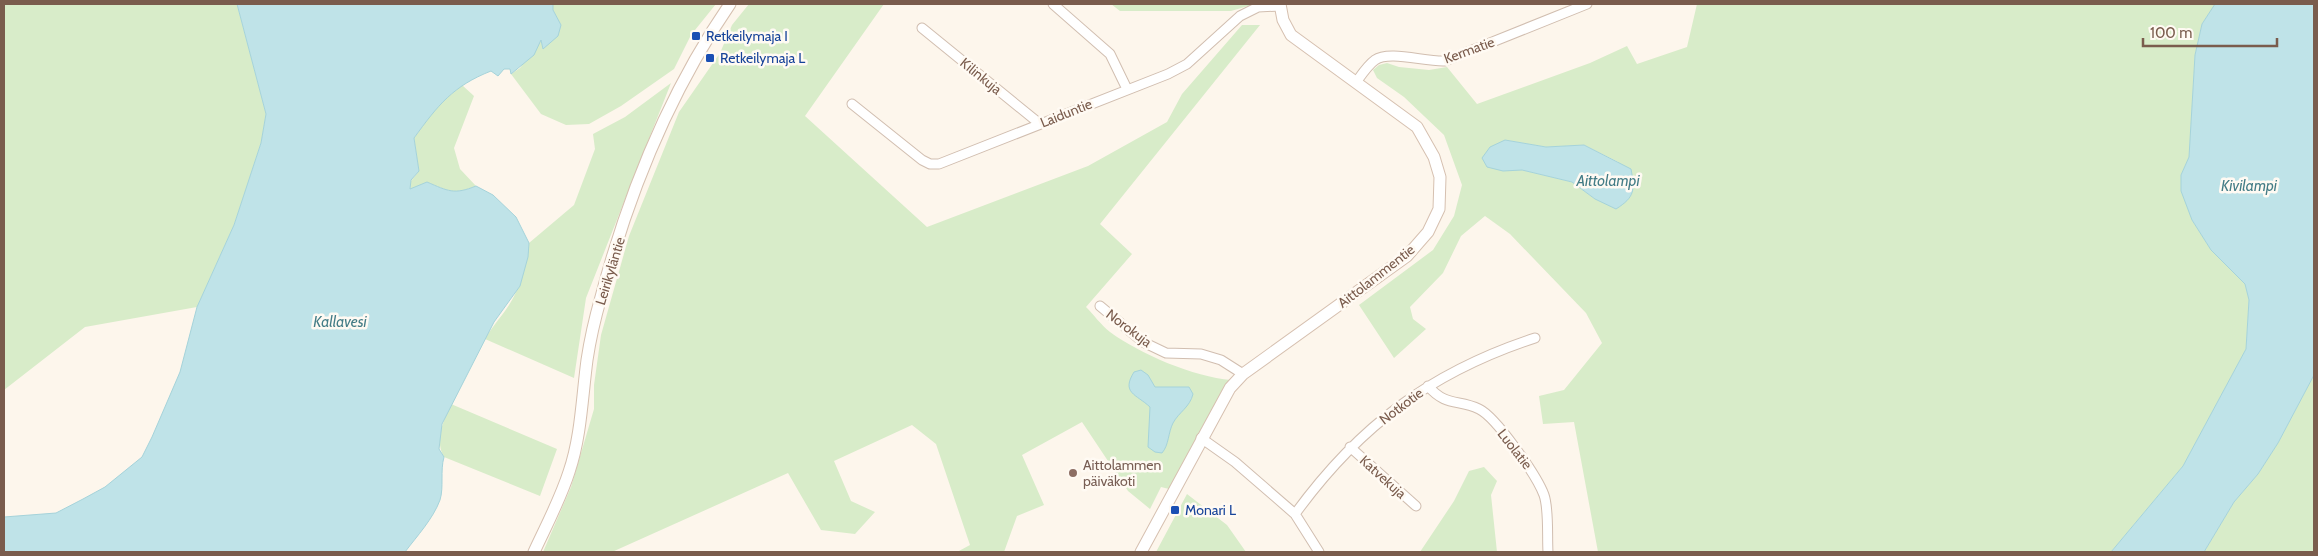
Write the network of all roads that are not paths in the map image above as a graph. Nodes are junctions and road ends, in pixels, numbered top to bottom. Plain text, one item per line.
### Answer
1 (730, 4) edge
2 (1053, 4) edge
3 (1587, 4) edge
4 (1280, 5) edge
5 (922, 28) dead end
6 (1357, 81) junction
7 (1127, 89) junction
8 (852, 104) dead end
9 (1040, 124) junction
10 (1100, 306) dead end
11 (1535, 338) dead end
12 (1244, 374) junction
13 (1428, 386) junction
14 (1201, 438) junction
15 (1350, 447) junction
16 (1416, 506) dead end
17 (1295, 514) junction
18 (534, 552) edge
19 (1141, 552) edge
20 (1318, 552) edge
21 (1548, 552) edge

1 - 18 street, Leirikyläntie
2 - 7 street
3 - 6 street, Kermatie
4 - 6 street, Aittolammentie
4 - 7 street, Laiduntie
5 - 9 street, Kilinkuja
6 - 12 street, Aittolammentie
7 - 9 street, Laiduntie
8 - 9 street, Laiduntie
10 - 12 street, Norokuja
11 - 13 street, Notkotie
12 - 14 street, Aittolammentie
13 - 15 street, Notkotie
13 - 21 street, Luolatie
14 - 17 street
14 - 19 street, Aittolammentie
15 - 16 street, Katvekuja
15 - 17 street, Notkotie
17 - 20 street

